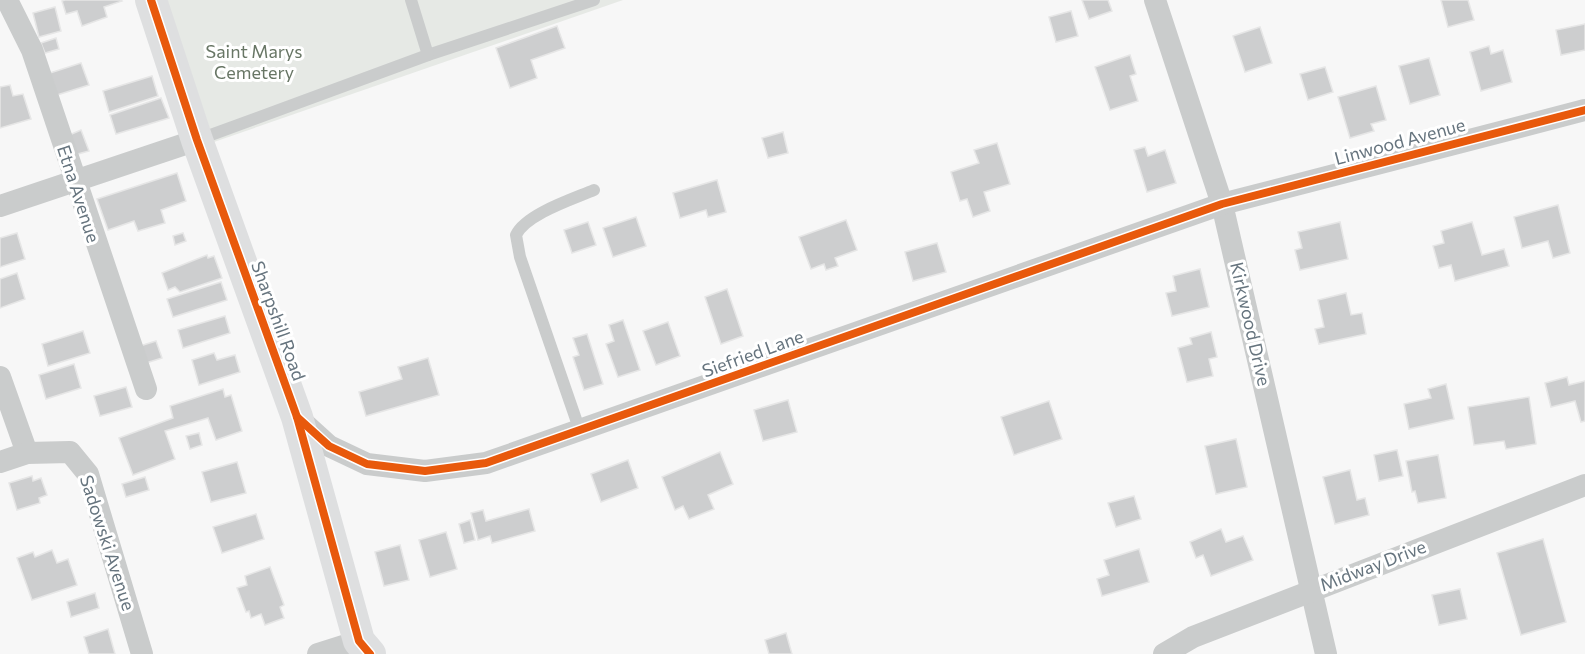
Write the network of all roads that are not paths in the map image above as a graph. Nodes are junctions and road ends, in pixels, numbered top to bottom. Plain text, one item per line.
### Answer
1 (8, 0) edge
2 (151, 0) edge
3 (411, 0) edge
4 (594, 0) edge
5 (1155, 0) edge
6 (428, 55) junction
7 (1585, 110) edge
8 (197, 140) junction
9 (74, 182) junction
10 (594, 190) dead end
11 (1222, 204) junction
12 (0, 206) edge
13 (0, 377) edge
14 (146, 389) dead end
15 (297, 417) junction
16 (580, 431) junction
17 (27, 453) junction
18 (0, 462) edge
19 (1585, 485) edge
20 (1312, 589) junction
21 (364, 647) edge
22 (142, 654) edge
23 (318, 654) edge
24 (1164, 654) edge
25 (1326, 654) edge

1 - 9 street, Etna Avenue
2 - 8 street, Sharpshill Road
3 - 6 lane
4 - 6 lane
5 - 11 street, Kirkwood Drive
6 - 8 lane
7 - 11 street, Linwood Avenue
8 - 9 street
8 - 15 street, Sharpshill Road
9 - 12 street
9 - 14 street, Etna Avenue
10 - 16 lane
11 - 16 street, Siefried Lane
11 - 20 street, Kirkwood Drive
13 - 17 street
15 - 16 street, Siefried Lane
15 - 21 street, Sharpshill Road
17 - 18 street
17 - 22 street, Sadowski Avenue
19 - 20 street, Midway Drive
20 - 24 street, Midway Drive
20 - 25 street, Kirkwood Drive
21 - 23 street

